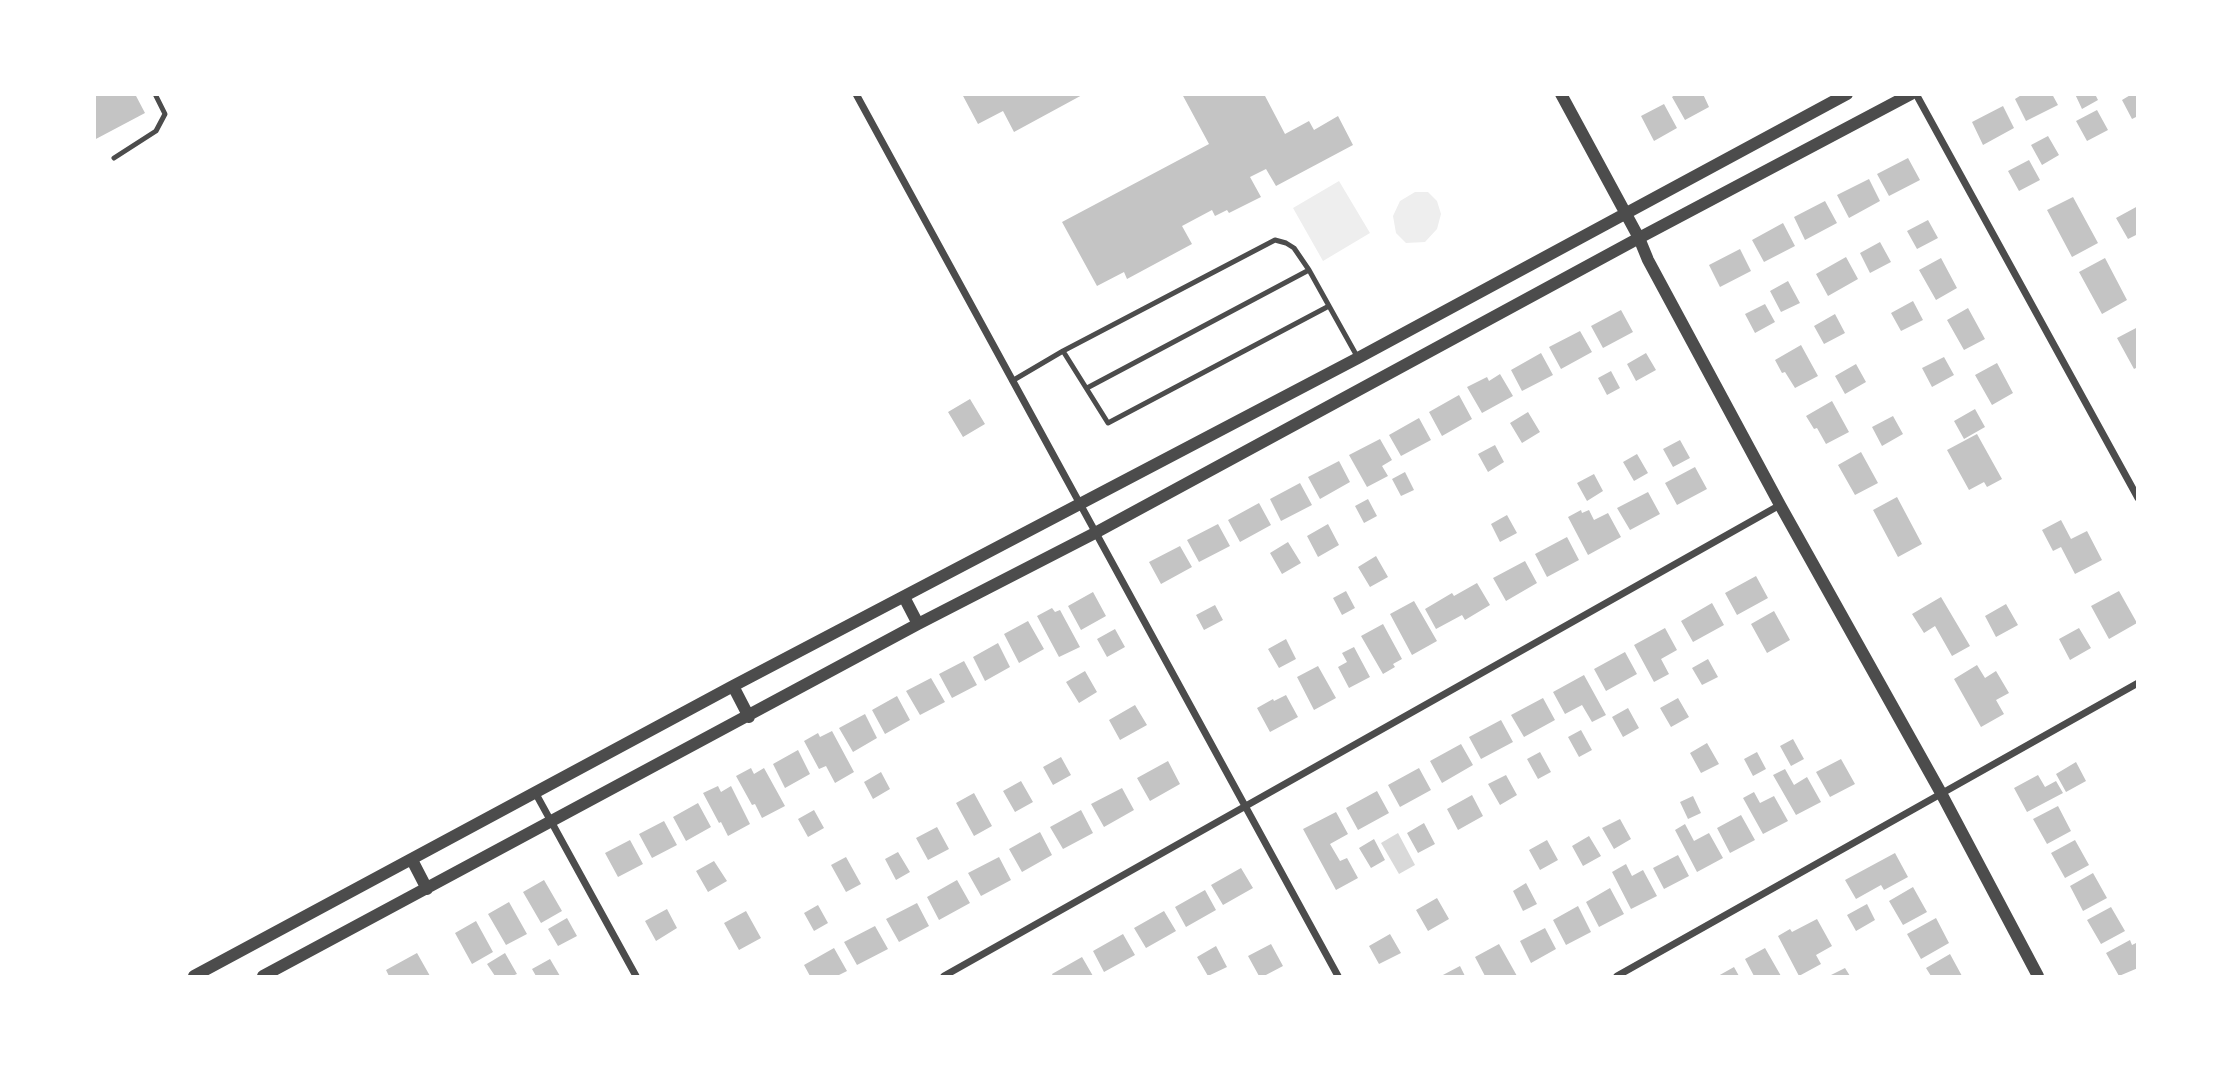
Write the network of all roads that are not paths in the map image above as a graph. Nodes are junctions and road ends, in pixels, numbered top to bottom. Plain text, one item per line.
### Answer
1 (155, 94) edge
2 (856, 94) edge
3 (1561, 94) edge
4 (1847, 94) edge
5 (1913, 94) edge
6 (114, 158) dead end
7 (1626, 215) junction
8 (1639, 238) junction
9 (1309, 270) junction
10 (1329, 306) junction
11 (1063, 351) junction
12 (1358, 358) junction
13 (1012, 381) junction
14 (1087, 388) junction
15 (2137, 498) edge
16 (1078, 503) junction
17 (1780, 505) junction
18 (1095, 533) junction
19 (904, 597) junction
20 (918, 624) junction
21 (2137, 683) edge
22 (733, 686) junction
23 (749, 717) junction
24 (1941, 793) junction
25 (536, 794) junction
26 (1245, 806) junction
27 (552, 821) junction
28 (412, 860) junction
29 (428, 889) junction
30 (194, 976) edge
31 (263, 976) edge
32 (636, 976) edge
33 (944, 976) edge
34 (1338, 976) edge
35 (1616, 976) edge
36 (2038, 976) edge

1 - 6 lane
2 - 13 street
3 - 7 street
4 - 7 street
5 - 8 street
5 - 15 street
7 - 8 street
7 - 12 street
8 - 17 street
8 - 18 street
9 - 10 lane
9 - 11 lane
9 - 14 lane
10 - 12 lane
10 - 14 lane
11 - 13 lane
11 - 14 lane
12 - 16 street
13 - 16 street
16 - 18 street
16 - 19 street
17 - 24 street
17 - 26 street
18 - 20 street
18 - 26 street
19 - 20 street
19 - 22 street
20 - 23 street
21 - 24 street
22 - 23 street
22 - 25 street
23 - 27 street
24 - 35 street
24 - 36 street
25 - 27 street
25 - 28 street
26 - 33 street
26 - 34 street
27 - 29 street
27 - 32 street
28 - 29 street
28 - 30 street
29 - 31 street

